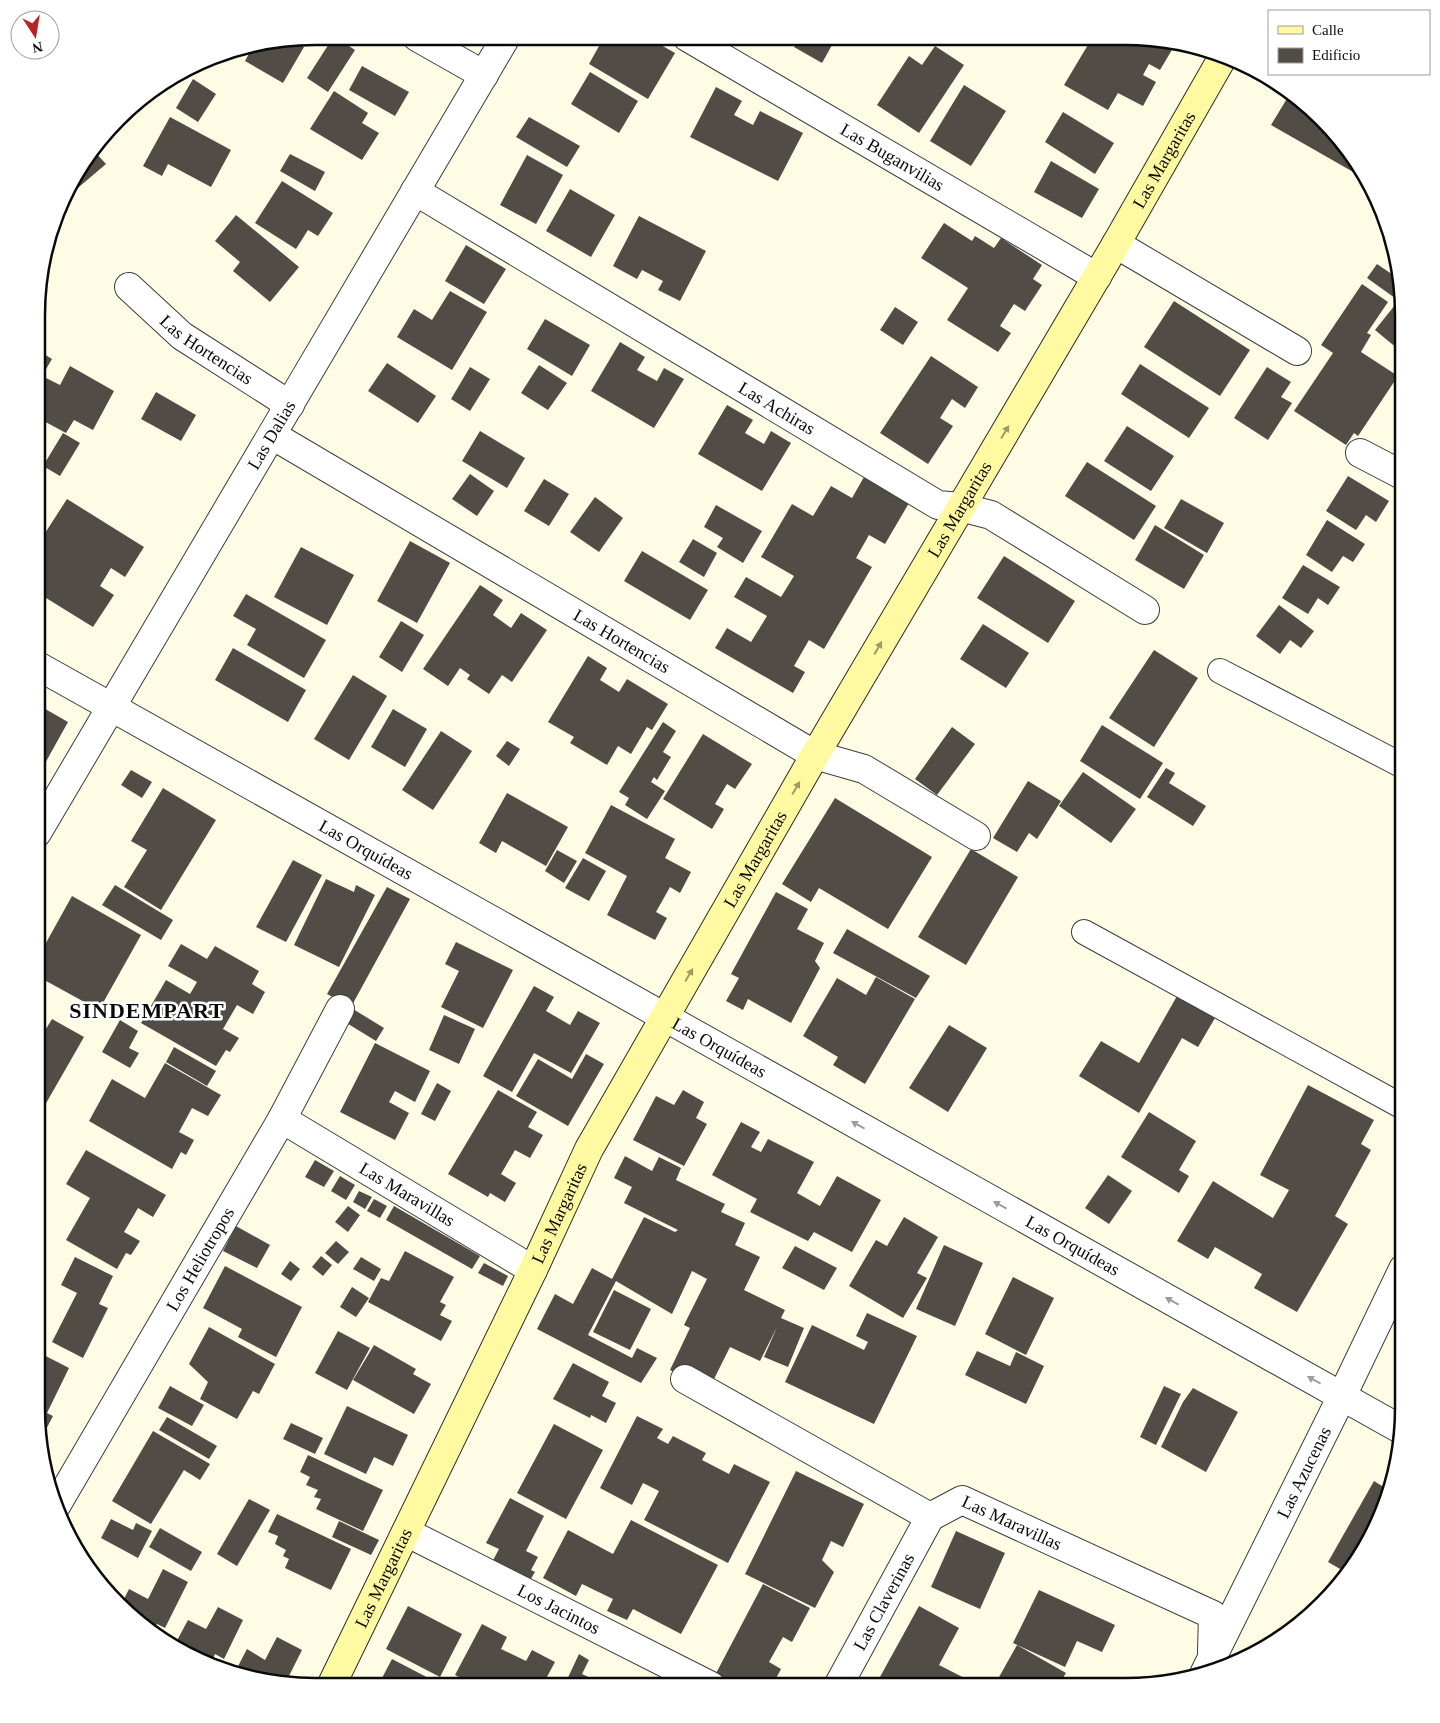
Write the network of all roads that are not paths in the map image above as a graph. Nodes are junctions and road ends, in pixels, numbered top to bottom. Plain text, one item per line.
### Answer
1 (432, 45) edge
2 (501, 45) edge
3 (701, 45) edge
4 (1220, 62) edge
5 (484, 75) junction
6 (415, 191) junction
7 (1116, 244) junction
8 (1097, 277) junction
9 (129, 287) dead end
10 (1298, 351) dead end
11 (290, 405) junction
12 (272, 435) junction
13 (1360, 452) dead end
14 (1395, 471) edge
15 (960, 508) junction
16 (1146, 610) dead end
17 (45, 670) edge
18 (1220, 671) dead end
19 (112, 707) junction
20 (815, 755) junction
21 (1395, 761) edge
22 (45, 821) edge
23 (976, 836) dead end
24 (1084, 932) dead end
25 (340, 1009) dead end
26 (665, 1017) junction
27 (1395, 1103) edge
28 (282, 1119) junction
29 (533, 1270) junction
30 (1395, 1286) edge
31 (686, 1379) dead end
32 (1342, 1396) junction
33 (1394, 1425) edge
34 (60, 1498) edge
35 (930, 1518) junction
36 (406, 1532) junction
37 (1217, 1662) edge
38 (1215, 1663) edge
39 (335, 1678) edge
40 (695, 1678) edge
41 (842, 1678) edge

1 - 5 street
2 - 5 street, Las Dalias
3 - 8 street, Las Buganvilias
4 - 7 street, Las Margaritas
5 - 6 street, Las Dalias
6 - 11 street, Las Dalias
6 - 15 street, Las Achiras
7 - 8 street, Las Margaritas
7 - 10 street
15 -> 8 street, Las Margaritas
9 - 11 street, Las Hortencias
11 - 12 street, Las Dalias
12 - 19 street, Las Dalias
12 - 20 street, Las Hortencias
13 - 14 street
15 - 16 street, Las Achiras
20 -> 15 street, Las Margaritas
17 - 19 street, Las Orquídeas
18 - 21 lane
19 - 22 street, Las Dalias
19 - 26 street, Las Orquídeas
20 - 23 street, Las Hortencias
26 -> 20 street, Las Margaritas
24 - 27 lane
25 - 28 street, Los Heliotropos
26 - 29 street, Las Margaritas
32 -> 26 street, Las Orquídeas
28 - 29 street, Las Maravillas
28 - 34 street, Los Heliotropos
29 - 36 street, Las Margaritas
30 - 32 street, Las Azucenas
31 - 35 street
32 - 33 street, Las Orquídeas
32 - 37 street, Las Azucenas
35 - 38 street, Las Maravillas
35 - 41 street, Las Claverinas
36 - 39 street, Las Margaritas
36 - 40 street, Los Jacintos

